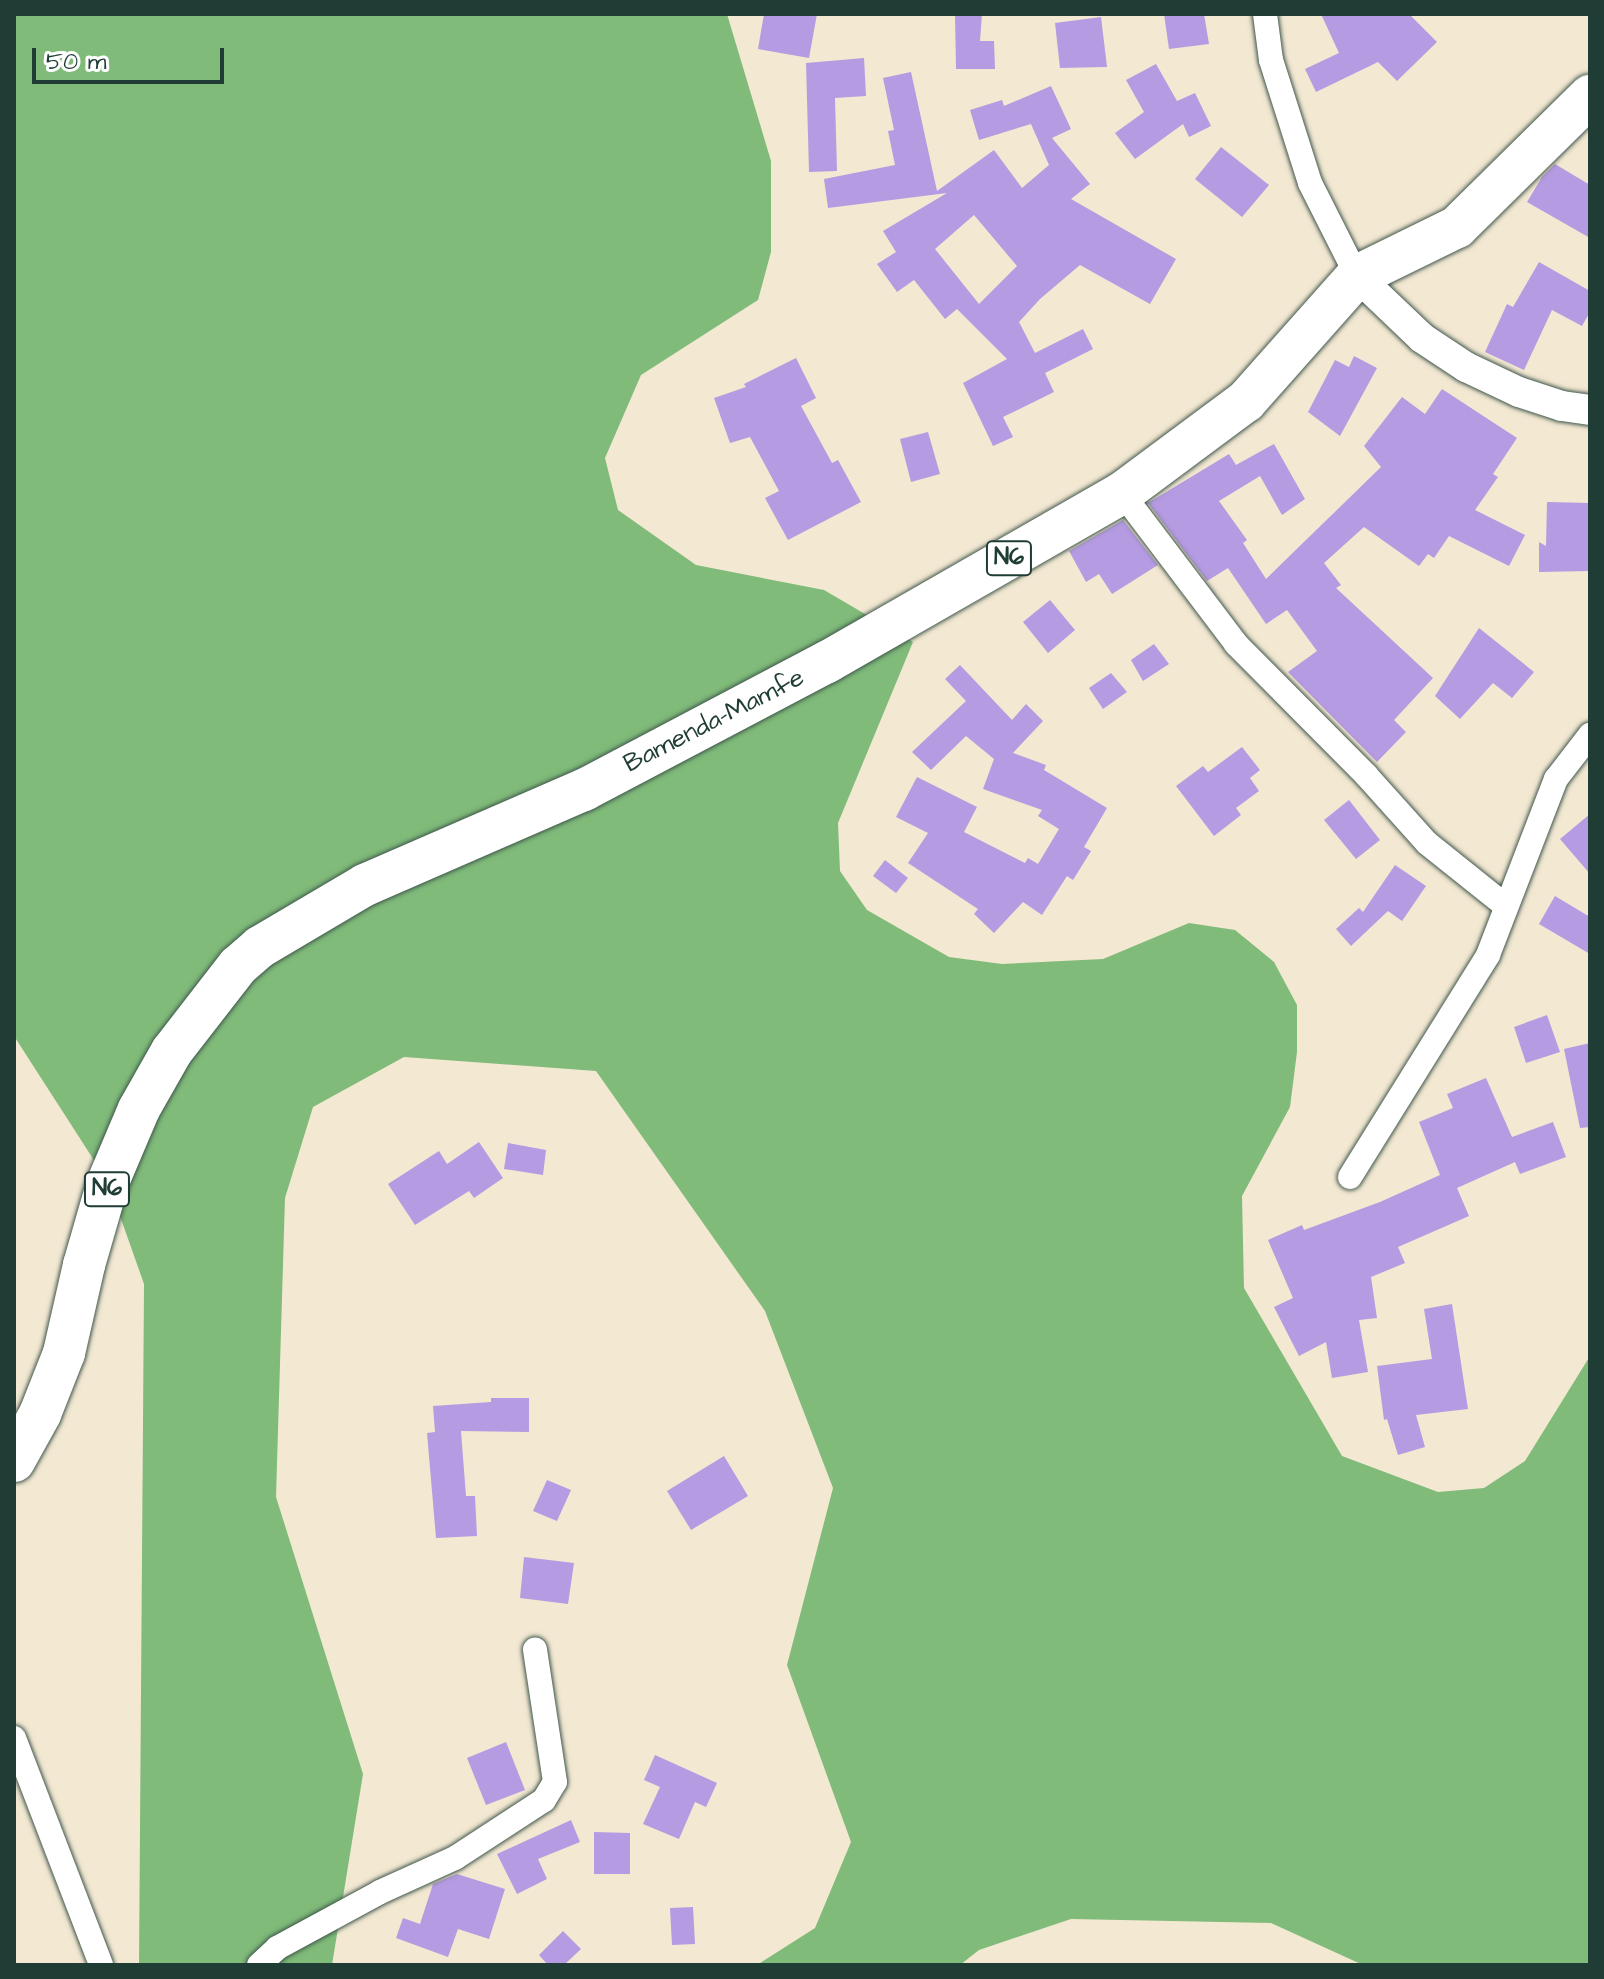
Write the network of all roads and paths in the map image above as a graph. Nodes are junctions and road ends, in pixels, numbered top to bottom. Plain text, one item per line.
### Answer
1 (1265, 14) edge
2 (1590, 96) edge
3 (1357, 276) junction
4 (1590, 410) edge
5 (1122, 493) junction
6 (1590, 735) edge
7 (1506, 906) junction
8 (1350, 1177) dead end
9 (14, 1461) edge
10 (535, 1650) dead end
11 (14, 1738) edge
12 (101, 1965) edge
13 (259, 1965) edge

1 - 3 street
2 - 3 highway, Bamenda-Mamfe / N6
3 - 4 street
3 - 5 highway, Bamenda-Mamfe / N6
5 - 7 street
5 - 9 highway, Bamenda-Mamfe / N6
6 - 7 street
7 - 8 street
10 - 13 street
11 - 12 street

